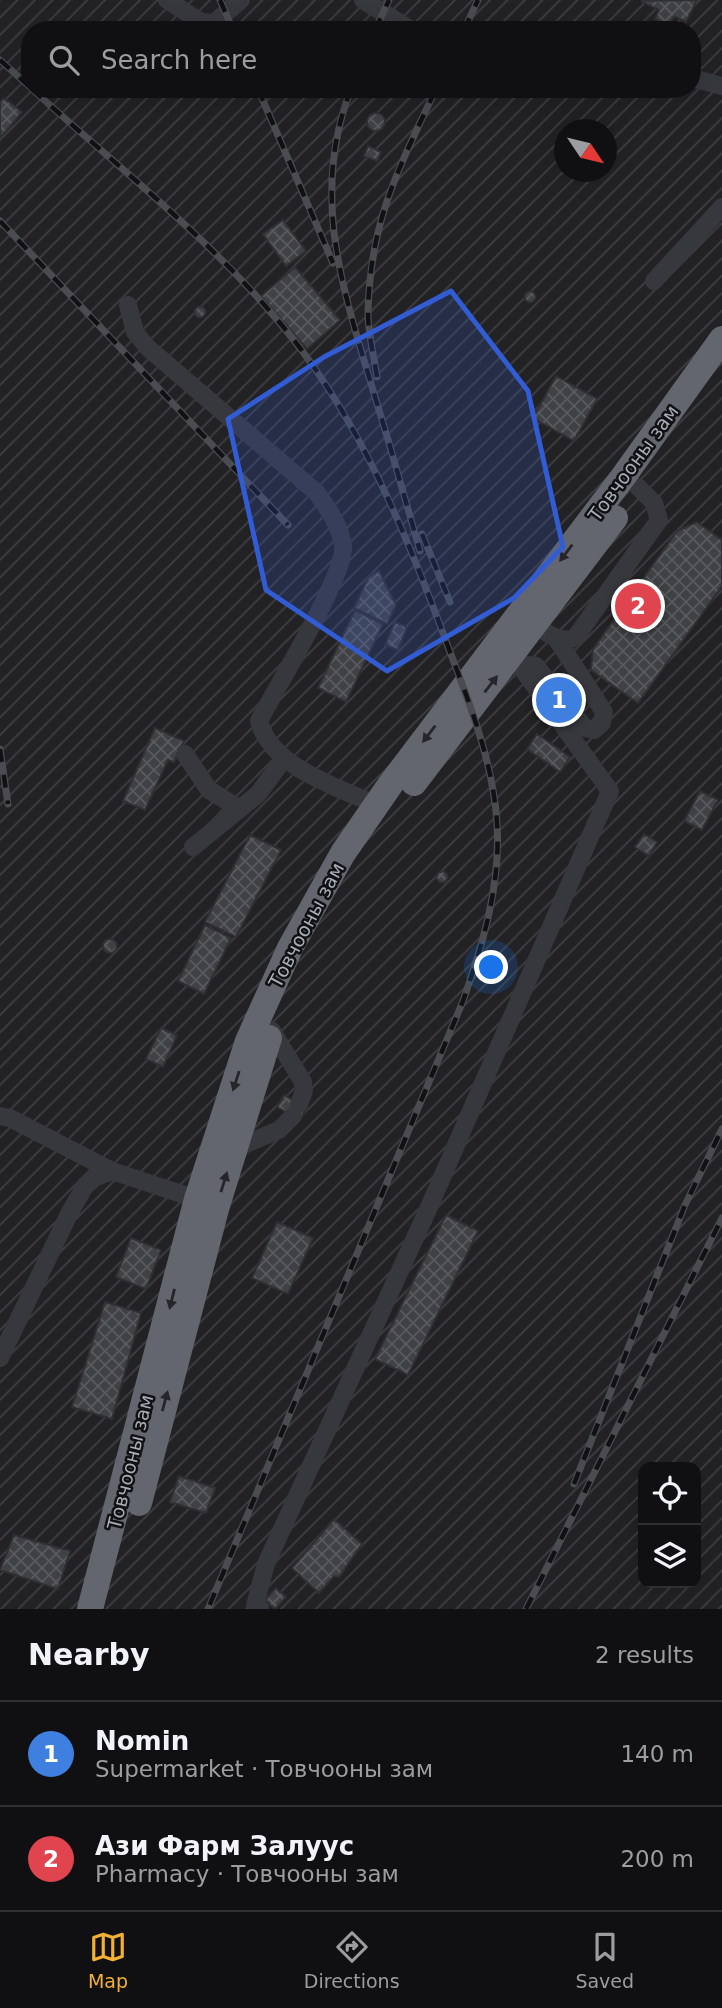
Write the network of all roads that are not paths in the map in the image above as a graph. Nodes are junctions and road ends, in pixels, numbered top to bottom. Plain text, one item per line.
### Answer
1 (167, 0) edge
2 (240, 0) edge
3 (363, 0) edge
4 (199, 21) edge
5 (218, 21) edge
6 (397, 21) edge
7 (701, 80) edge
8 (722, 86) edge
9 (722, 208) edge
10 (654, 281) dead end
11 (128, 305) dead end
12 (722, 339) edge
13 (722, 370) edge
14 (638, 487) junction
15 (546, 632) junction
16 (516, 660) junction
17 (185, 754) dead end
18 (284, 759) junction
19 (376, 805) junction
20 (240, 808) junction
21 (193, 847) dead end
22 (272, 1031) junction
23 (0, 1116) edge
24 (234, 1149) junction
25 (112, 1171) junction
26 (197, 1199) junction
27 (0, 1357) edge
28 (90, 1609) edge
29 (109, 1609) edge
30 (260, 1609) edge

1 - 4 street
2 - 5 street
3 - 6 street
7 - 8 street
9 - 10 street
11 - 18 street
12 -> 19 highway, Товчооны зам
13 - 14 highway, Товчооны зам
14 - 15 highway, Товчооны зам
14 - 15 street
15 - 16 highway, Товчооны зам
15 - 16 street
22 -> 16 highway, Товчооны зам
16 - 30 street
17 - 20 street
18 - 19 street
18 - 20 street
19 -> 26 highway, Товчооны зам
20 - 21 street
22 - 24 highway, Товчооны зам
22 - 24 street
23 - 25 street
29 -> 24 highway, Товчооны зам
25 - 26 street
25 - 27 street
26 -> 28 highway, Товчооны зам

